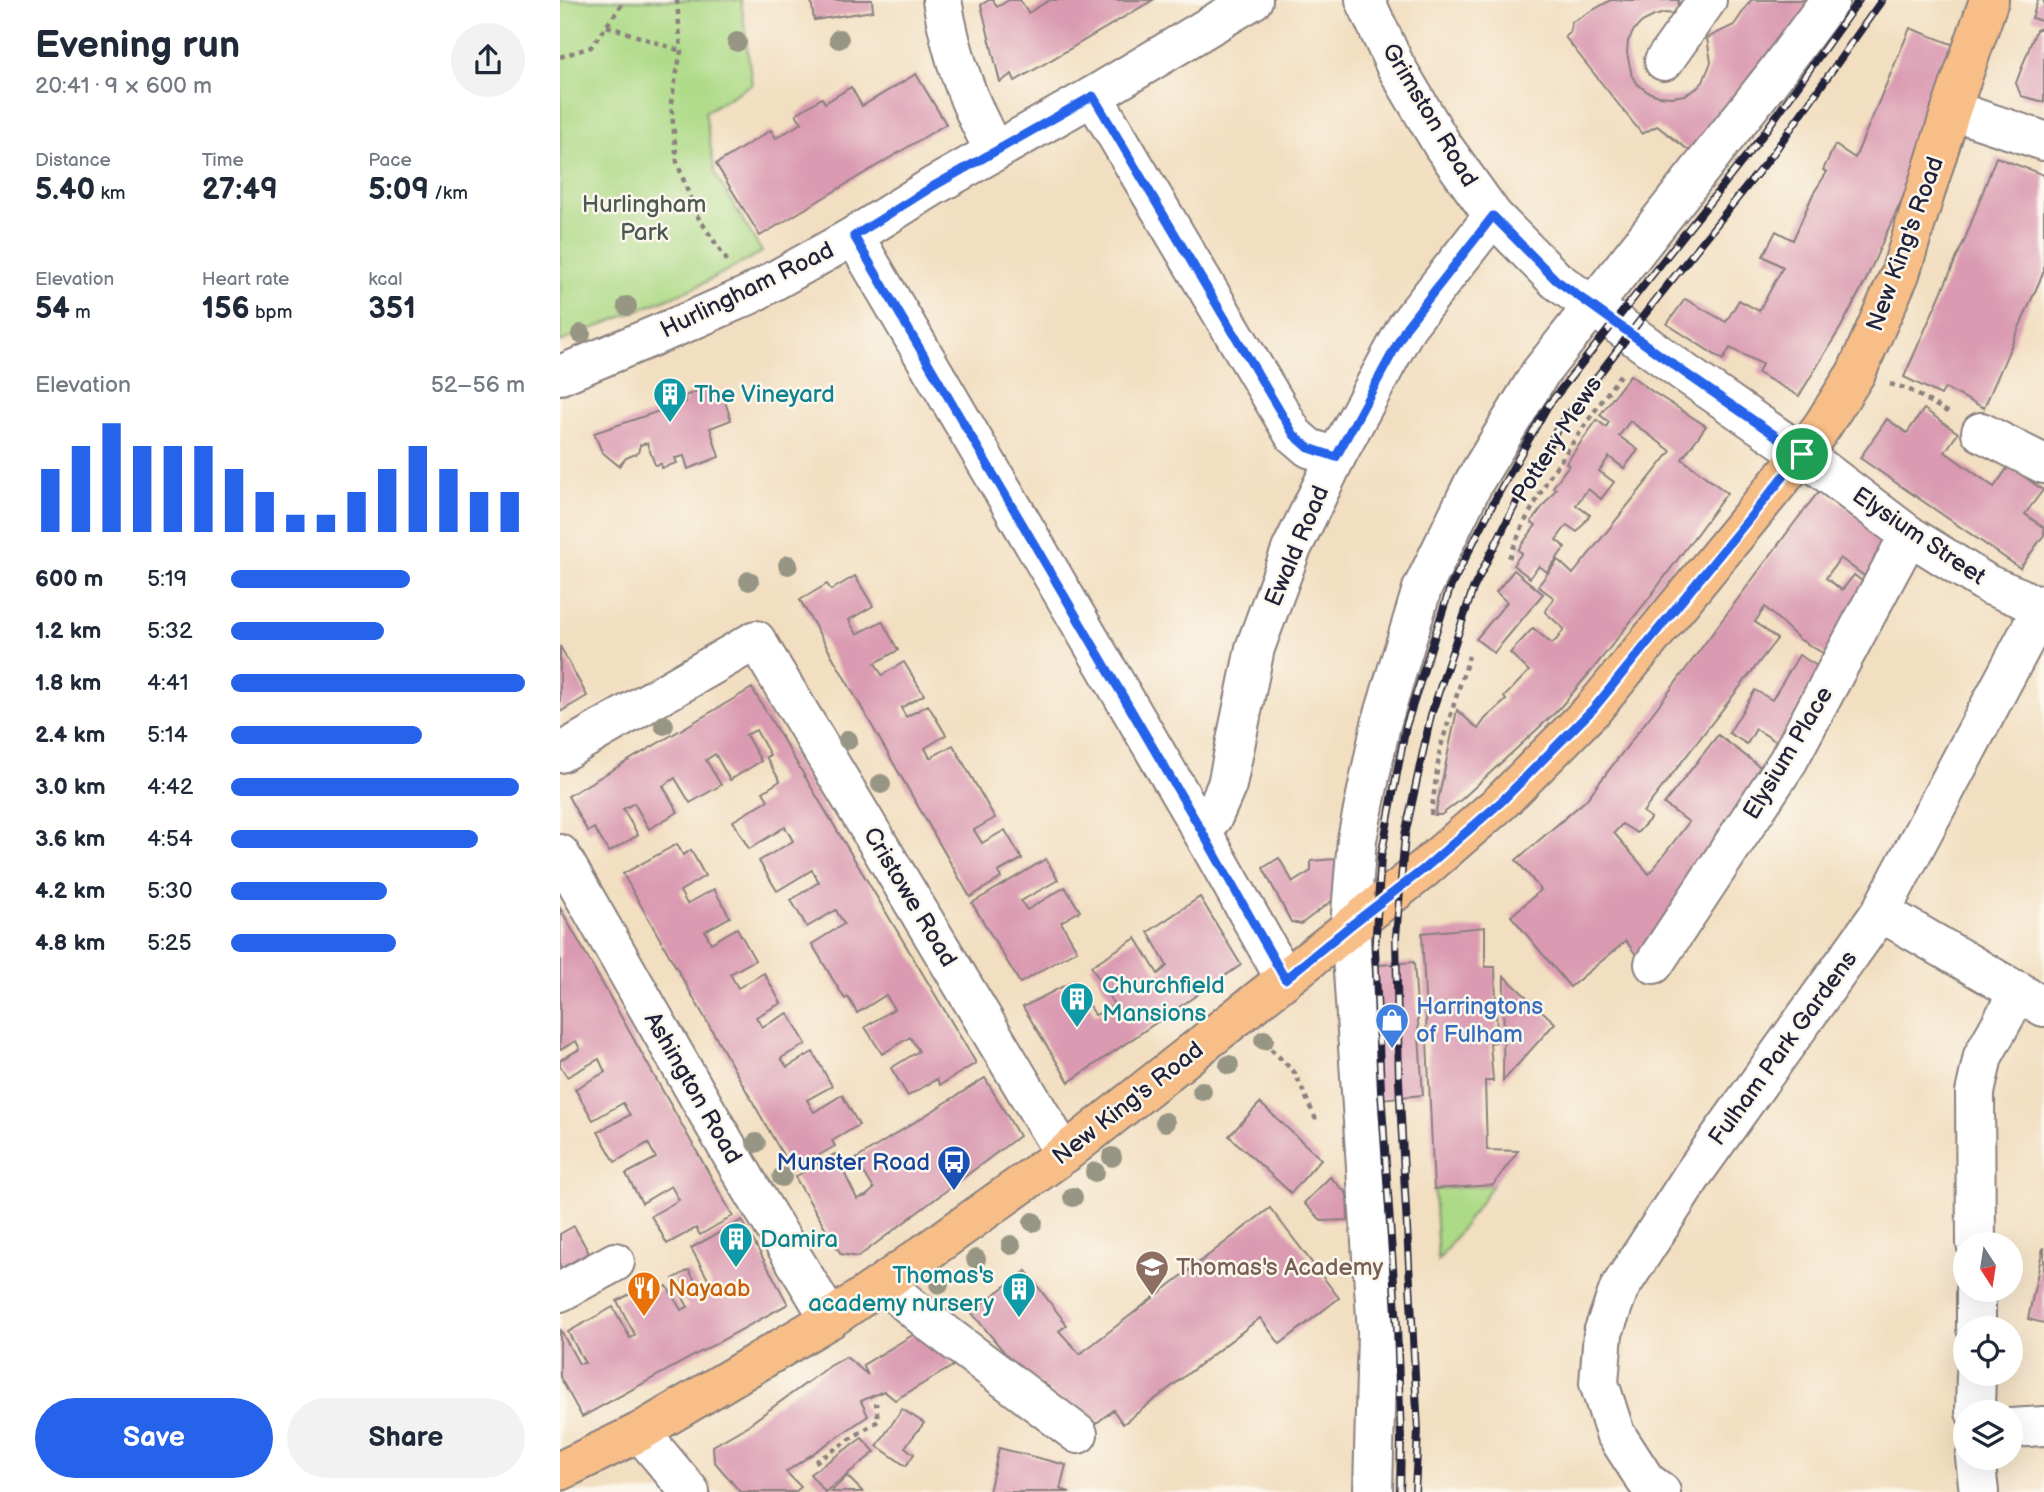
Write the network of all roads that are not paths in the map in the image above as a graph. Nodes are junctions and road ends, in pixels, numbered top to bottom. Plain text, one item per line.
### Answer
1 (942, 0) edge
2 (1253, 0) edge
3 (1365, 0) edge
4 (1707, 0) edge
5 (1830, 0) edge
6 (1989, 0) edge
7 (1664, 61) dead end
8 (1093, 96) junction
9 (1951, 110) junction
10 (2044, 141) edge
11 (995, 151) junction
12 (1493, 216) junction
13 (854, 236) junction
14 (1592, 306) junction
15 (560, 375) edge
16 (1981, 432) road end
17 (1802, 454) junction
18 (1336, 457) junction
19 (2044, 464) edge
20 (1909, 535) junction
21 (2042, 606) edge
22 (560, 753) edge
23 (1200, 828) junction
24 (560, 854) edge
25 (1880, 913) junction
26 (1350, 926) junction
27 (1654, 964) dead end
28 (1285, 979) junction
29 (2031, 999) edge
30 (1064, 1154) junction
31 (1976, 1232) edge
32 (615, 1262) dead end
33 (883, 1283) junction
34 (560, 1292) edge
35 (830, 1319) junction
36 (2044, 1426) edge
37 (2023, 1427) edge
38 (640, 1432) junction
39 (1078, 1434) dead end
40 (563, 1464) edge
41 (1976, 1470) edge
42 (690, 1492) edge
43 (1373, 1492) edge
44 (1661, 1492) edge
45 (1979, 1492) edge

1 - 11 street
2 - 8 street, Hurlingham Road
3 - 12 street, Grimston Road
4 - 7 street
5 - 14 street
6 - 9 main road, New King's Road
8 - 11 street, Hurlingham Road
8 - 18 street
9 - 10 street
9 - 17 main road, New King's Road
11 - 13 street, Hurlingham Road
12 - 14 street, Grimston Road
12 - 18 street, Ewald Road
13 - 15 street, Hurlingham Road
13 - 23 street
14 - 17 street, Grimston Road
14 - 26 street
16 - 19 street
17 - 20 street, Elysium Street
17 - 26 main road, New King's Road
18 - 23 street, Ewald Road
20 - 21 street, Elysium Street
20 - 27 street, Elysium Place
21 - 25 street, Fulham Park Gardens
22 - 30 street, Cristowe Road
23 - 28 street
24 - 35 street, Ashington Road
25 - 29 street
25 - 44 street, Fulham Park Gardens
26 - 28 main road, New King's Road
26 - 43 street
28 - 30 main road, New King's Road
29 - 31 street
30 - 33 main road, New King's Road
32 - 34 street
33 - 35 main road, New King's Road
33 - 39 street
35 - 38 main road, New King's Road
36 - 37 street
38 - 40 main road, New King's Road
38 - 42 street
41 - 45 street

